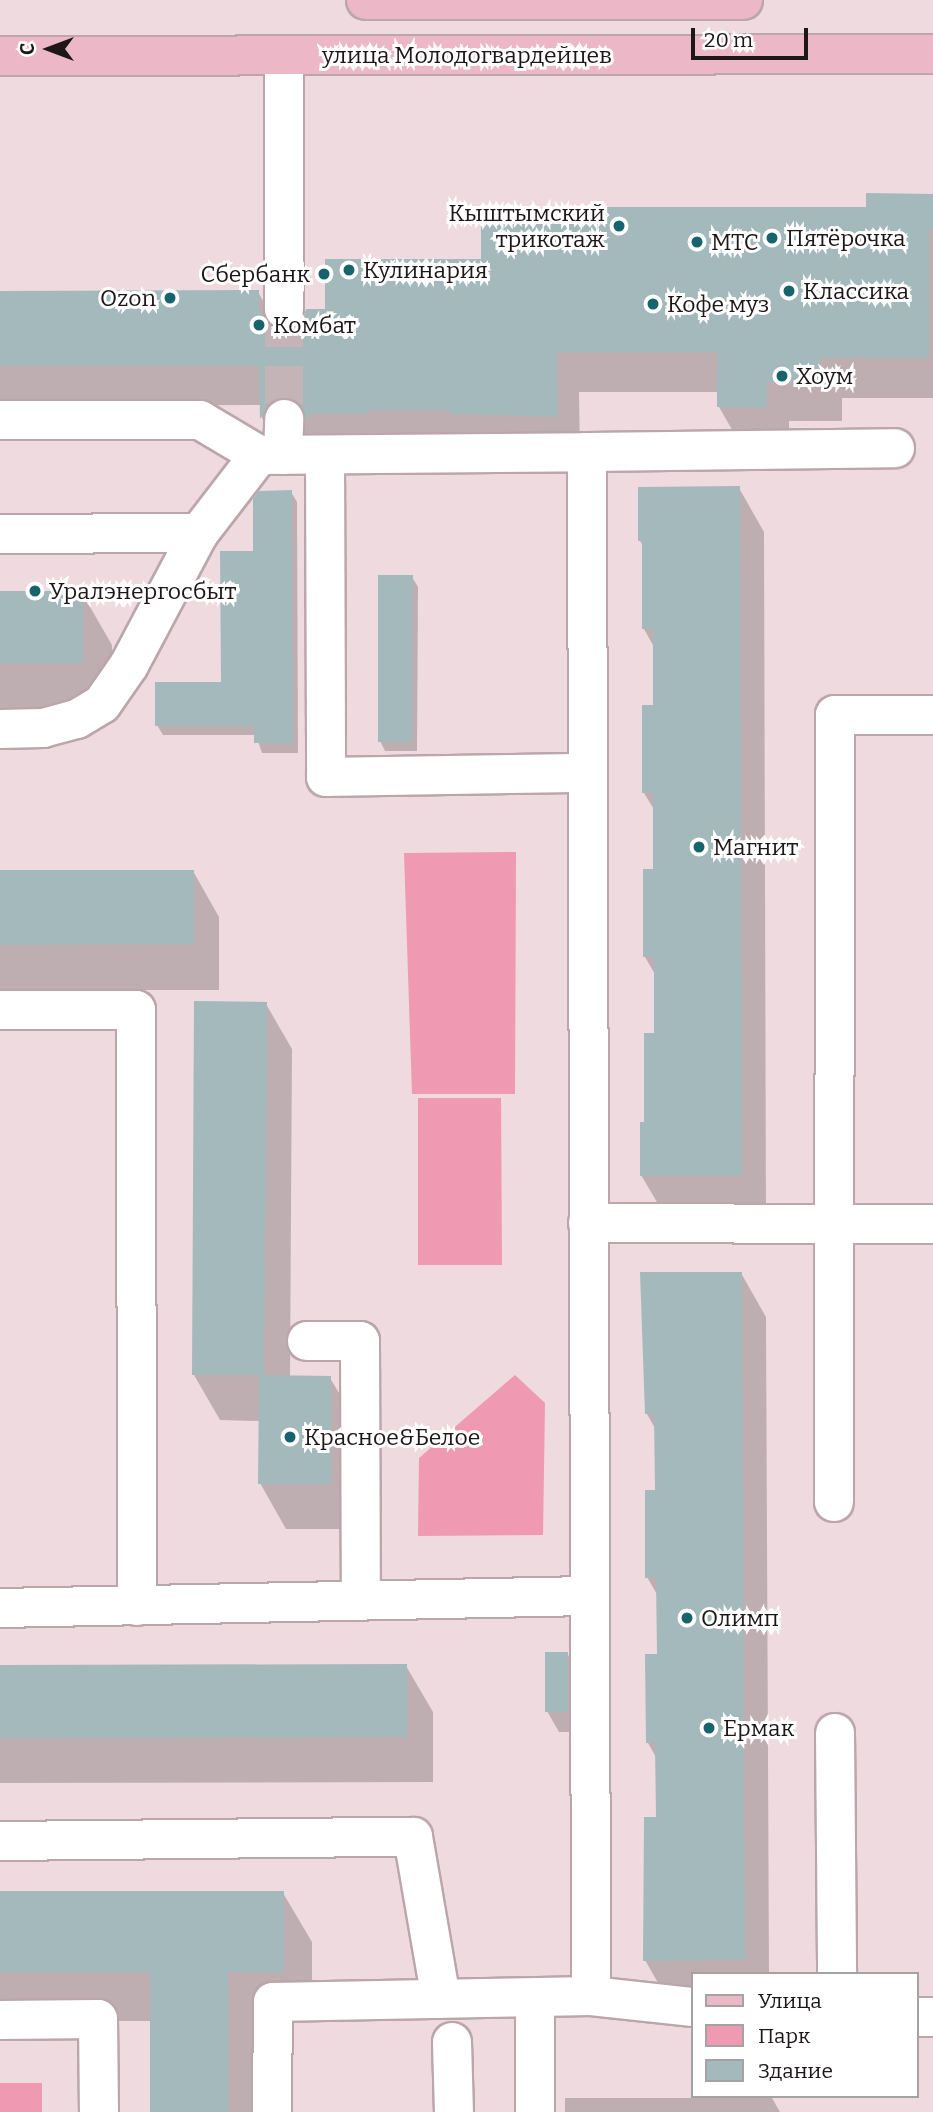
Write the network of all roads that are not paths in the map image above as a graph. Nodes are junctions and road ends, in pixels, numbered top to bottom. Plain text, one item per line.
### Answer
1 (366, 0) edge
2 (394, 0) edge
3 (743, 0) edge
4 (691, 1) edge
5 (933, 54) edge
6 (284, 55) junction
7 (0, 56) edge
8 (284, 309) tunnel mouth
9 (0, 420) edge
10 (275, 443) junction
11 (895, 448) dead end
12 (587, 452) junction
13 (325, 455) junction
14 (199, 533) junction
15 (0, 534) edge
16 (933, 715) edge
17 (0, 729) edge
18 (587, 773) junction
19 (0, 1010) edge
20 (588, 1223) junction
21 (832, 1223) junction
22 (933, 1224) edge
23 (307, 1341) dead end
24 (834, 1502) dead end
25 (589, 1595) junction
26 (362, 1601) junction
27 (137, 1606) junction
28 (0, 1608) edge
29 (835, 1733) dead end
30 (0, 1841) edge
31 (837, 1972) edge
32 (591, 1996) junction
33 (535, 1998) junction
34 (441, 1999) junction
35 (692, 2007) edge
36 (0, 2020) edge
37 (452, 2042) dead end
38 (99, 2112) edge
39 (272, 2112) edge
40 (454, 2112) edge
41 (535, 2112) edge

1 - 2 main road
2 - 4 main road
3 - 4 main road
5 - 6 main road, улица Молодогвардейцев
6 - 7 main road, улица Молодогвардейцев
6 - 8 lane
9 - 10 lane
10 - 13 lane
10 - 14 lane
11 - 12 lane
12 - 13 lane
12 - 18 lane
13 - 18 lane
14 - 15 lane
14 - 17 lane
16 - 21 lane
18 - 20 lane
19 - 27 lane
20 - 21 lane
20 - 25 lane
21 - 22 lane
21 - 24 lane
23 - 26 lane
25 - 26 lane
25 - 32 lane
26 - 27 lane
27 - 28 lane
29 - 31 lane
30 - 34 lane
32 - 33 lane
32 - 35 lane
33 - 34 lane
33 - 41 lane
34 - 39 lane
36 - 38 lane
37 - 40 lane

